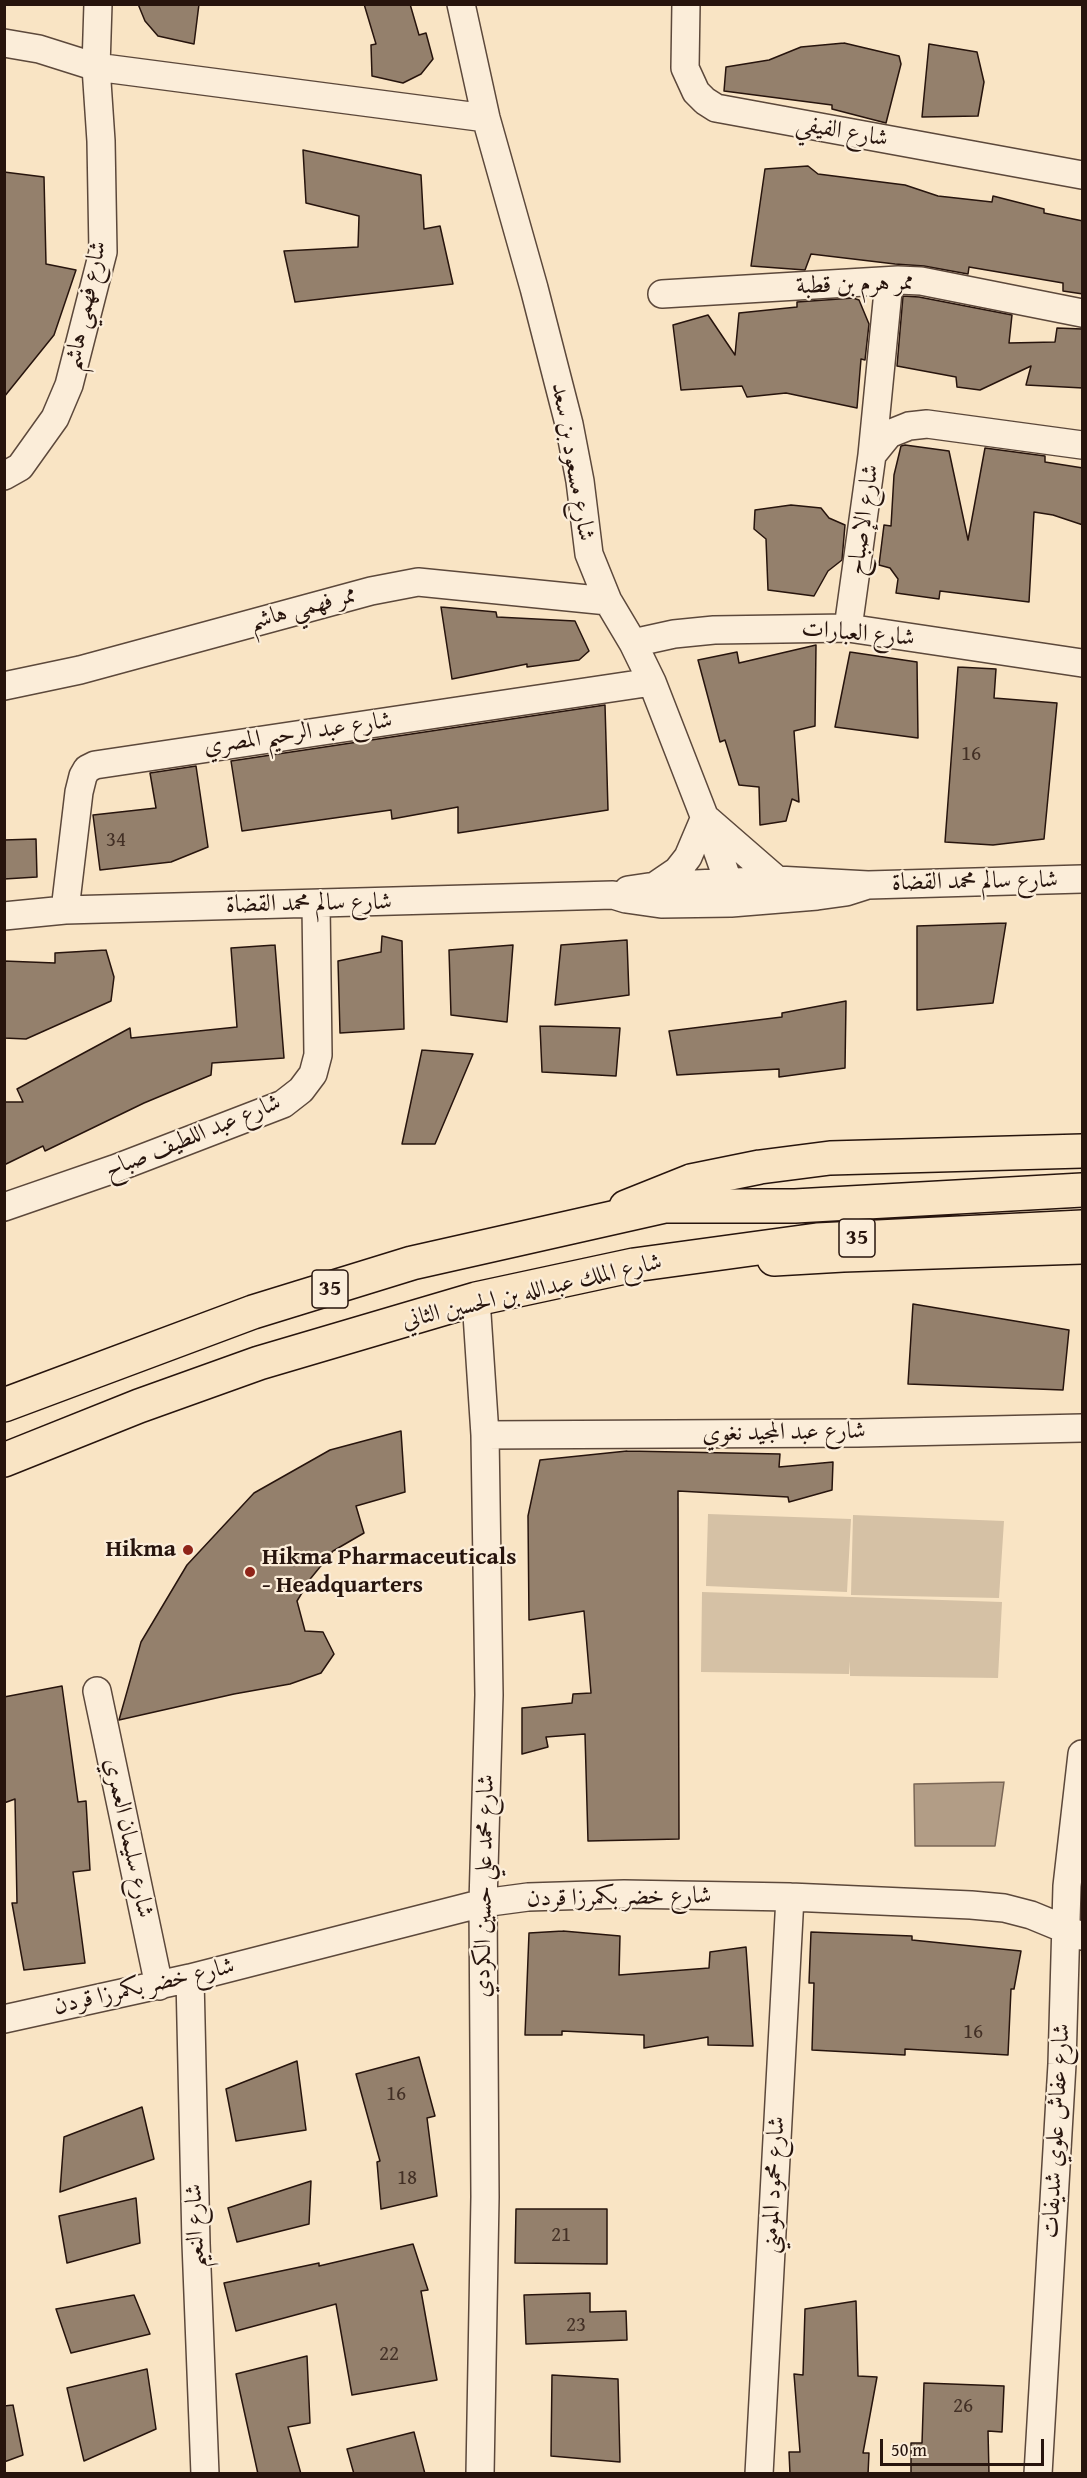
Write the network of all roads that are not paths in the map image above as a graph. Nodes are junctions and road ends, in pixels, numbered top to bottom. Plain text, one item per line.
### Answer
1 (98, 4) edge
2 (461, 4) edge
3 (686, 4) edge
4 (4, 43) edge
5 (96, 68) junction
6 (486, 118) junction
7 (1083, 175) edge
8 (889, 281) junction
9 (662, 294) dead end
10 (1083, 313) edge
11 (1083, 445) edge
12 (872, 455) junction
13 (4, 476) edge
14 (608, 601) junction
15 (848, 628) junction
16 (633, 643) junction
17 (1083, 663) edge
18 (652, 681) junction
19 (4, 686) edge
20 (705, 817) junction
21 (1083, 879) edge
22 (777, 880) junction
23 (868, 885) junction
24 (655, 886) junction
25 (729, 892) junction
26 (613, 895) junction
27 (316, 904) junction
28 (65, 910) junction
29 (4, 916) edge
30 (1083, 1151) edge
31 (1083, 1190) edge
32 (4, 1207) edge
33 (598, 1220) junction
34 (1083, 1227) edge
35 (1083, 1247) edge
36 (634, 1265) junction
37 (476, 1299) junction
38 (4, 1405) edge
39 (1083, 1428) edge
40 (485, 1435) junction
41 (4, 1460) edge
42 (97, 1691) dead end
43 (1083, 1754) edge
44 (790, 1897) junction
45 (483, 1903) junction
46 (1074, 1932) edge
47 (190, 1978) junction
48 (159, 1986) junction
49 (4, 2019) edge
50 (205, 2474) edge
51 (480, 2474) edge
52 (759, 2474) edge
53 (1038, 2474) edge

1 - 5 street, شارع فهمي هاشم
2 - 6 street, شارع مسعود بن سعد
3 - 7 street, شارع الفيفي
4 - 5 street
5 - 6 street
5 - 13 street, شارع فهمي هاشم
6 - 14 street, شارع مسعود بن سعد
8 - 9 street, ممر هرم بن قطبة
8 - 10 street, ممر هرم بن قطبة
8 - 12 street
11 - 12 street, شارع الإصباح
12 - 15 street, شارع الإصباح
14 - 16 street, شارع مسعود بن سعد
14 - 19 street, ممر فهمي هاشم
15 - 16 street, شارع العبارات
15 - 17 street, شارع العبارات
16 - 18 street, شارع مسعود بن سعد
18 - 20 street, شارع مسعود بن سعد
18 - 28 street, شارع عبد الرحيم المصري
20 - 22 street
20 - 24 street
20 - 25 street, شارع مسعود بن سعد
21 - 23 street, شارع سالم محمد القضاة
22 - 23 street, شارع سالم محمد القضاة
22 - 25 street, شارع سالم محمد القضاة
23 - 25 street, شارع سالم محمد القضاة
24 - 25 street, شارع سالم محمد القضاة
24 - 26 street, شارع سالم محمد القضاة
25 - 26 street, شارع سالم محمد القضاة
26 - 27 street, شارع سالم محمد القضاة
27 - 28 street, شارع سالم محمد القضاة
27 - 32 street, شارع عبد اللطيف صباح
28 - 29 street, شارع سالم محمد القضاة
30 - 33 main road
31 - 33 main road, 35
33 - 38 main road, 35
34 - 36 main road, شارع الملك عبدالله بن الحسين الثاني / 35
35 - 36 main road
36 - 37 main road, شارع الملك عبدالله بن الحسين الثاني / 35
37 - 40 street, شارع محمد علي حسين الكردي
37 - 41 main road, شارع الملك عبدالله بن الحسين الثاني / 35
39 - 40 street, شارع عبد المجيد نغوي
40 - 45 street, شارع محمد علي حسين الكردي
42 - 48 street, شارع سليمان العمري
43 - 46 street, شارع عفاش علوي شديفات
44 - 45 street, شارع خضر بكمرزا قردن
44 - 46 street, شارع خضر بكمرزا قردن
44 - 52 street, شارع محمود المومني
45 - 47 street, شارع خضر بكمرزا قردن
45 - 51 street, شارع محمد علي حسين الكردي
46 - 53 street, شارع عفاش علوي شديفات
47 - 48 street, شارع خضر بكمرزا قردن
47 - 50 street, شارع النعيم
48 - 49 street, شارع خضر بكمرزا قردن

